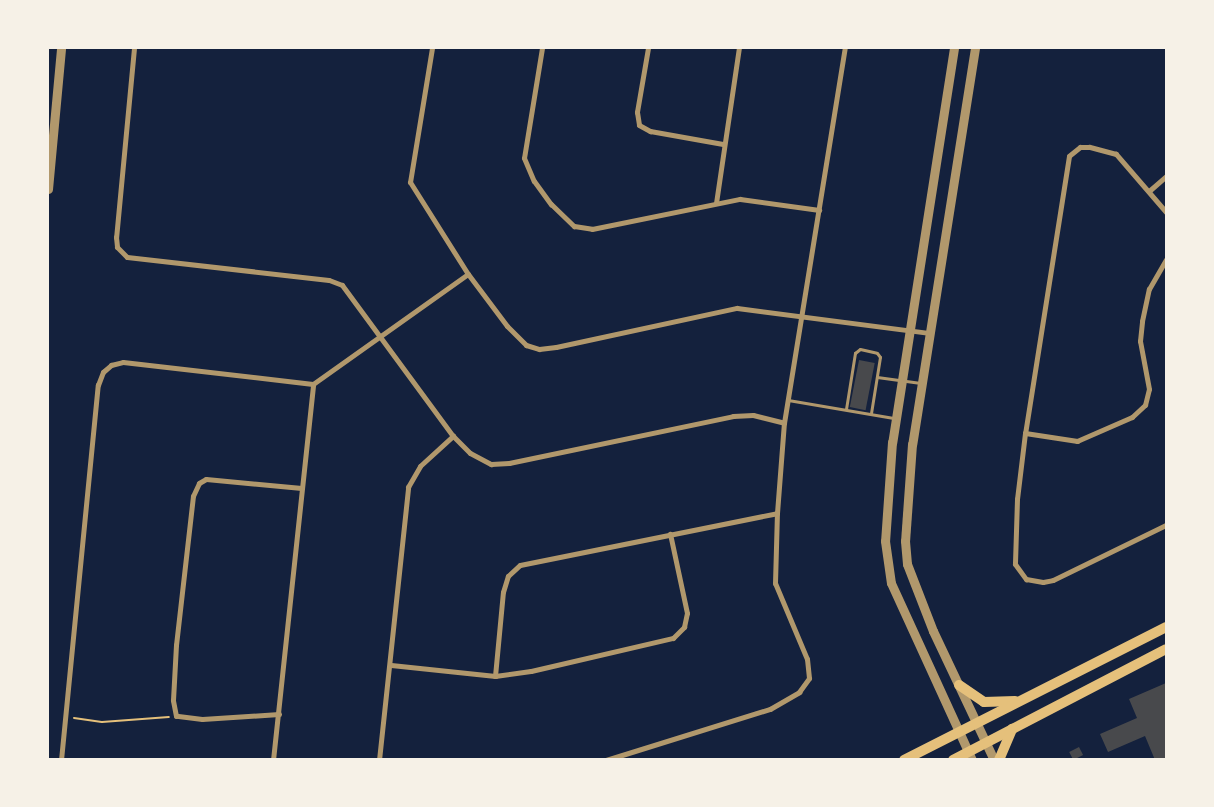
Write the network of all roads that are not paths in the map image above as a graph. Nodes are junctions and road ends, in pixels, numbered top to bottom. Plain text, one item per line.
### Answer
1 (61, 48) edge
2 (134, 48) edge
3 (432, 48) edge
4 (542, 48) edge
5 (648, 48) edge
6 (739, 48) edge
7 (845, 48) edge
8 (954, 48) edge
9 (975, 48) edge
10 (723, 144) junction
11 (1166, 176) edge
12 (48, 189) edge
13 (1149, 191) junction
14 (716, 203) junction
15 (819, 210) junction
16 (1166, 212) edge
17 (1166, 260) edge
18 (468, 274) junction
19 (803, 316) junction
20 (909, 332) junction
21 (930, 333) junction
22 (382, 336) junction
23 (877, 377) junction
24 (901, 381) junction
25 (922, 383) junction
26 (313, 384) junction
27 (788, 400) junction
28 (846, 409) junction
29 (871, 414) junction
30 (896, 418) junction
31 (784, 422) junction
32 (1025, 433) junction
33 (453, 436) junction
34 (302, 488) junction
35 (777, 513) junction
36 (1166, 525) edge
37 (670, 534) junction
38 (1166, 627) edge
39 (1166, 649) edge
40 (391, 665) junction
41 (495, 676) junction
42 (959, 685) junction
43 (1027, 698) junction
44 (279, 714) junction
45 (977, 723) junction
46 (1014, 726) junction
47 (959, 734) junction
48 (986, 742) junction
49 (970, 755) edge
50 (61, 760) edge
51 (273, 760) edge
52 (379, 760) edge
53 (606, 760) edge
54 (904, 760) edge
55 (953, 760) edge
56 (994, 760) edge
57 (999, 760) edge

1 - 12 street
2 - 22 street
3 - 18 street
4 - 14 street
5 - 10 street
6 - 10 street
7 - 15 street
8 - 20 street
9 - 21 street
10 - 14 street
11 - 13 street
13 - 16 street
13 - 32 street
14 - 15 street
15 - 19 street
17 - 32 street
18 - 19 street
18 - 22 street
19 - 20 street
19 - 27 street
20 - 21 street
20 - 24 street
21 - 25 street
22 - 26 street
22 - 33 street
23 - 24 lane
23 - 28 lane
23 - 29 lane
24 - 25 lane
24 - 30 street
25 - 42 street
26 - 34 street
26 - 50 street
27 - 28 lane
27 - 31 street
28 - 29 lane
29 - 30 lane
30 - 47 street
31 - 33 street
31 - 35 street
32 - 36 street
33 - 40 street
34 - 44 street
34 - 44 street
35 - 37 street
35 - 53 street
37 - 41 street
37 - 41 street
38 - 43 main road
39 - 46 main road
40 - 41 street
40 - 52 street
42 - 43 main road
42 - 45 street
43 - 45 main road
44 - 51 street
45 - 47 main road
45 - 48 street
46 - 48 main road
46 - 57 main road
47 - 49 street
47 - 54 main road
48 - 49 main road
48 - 56 street
49 - 55 main road

